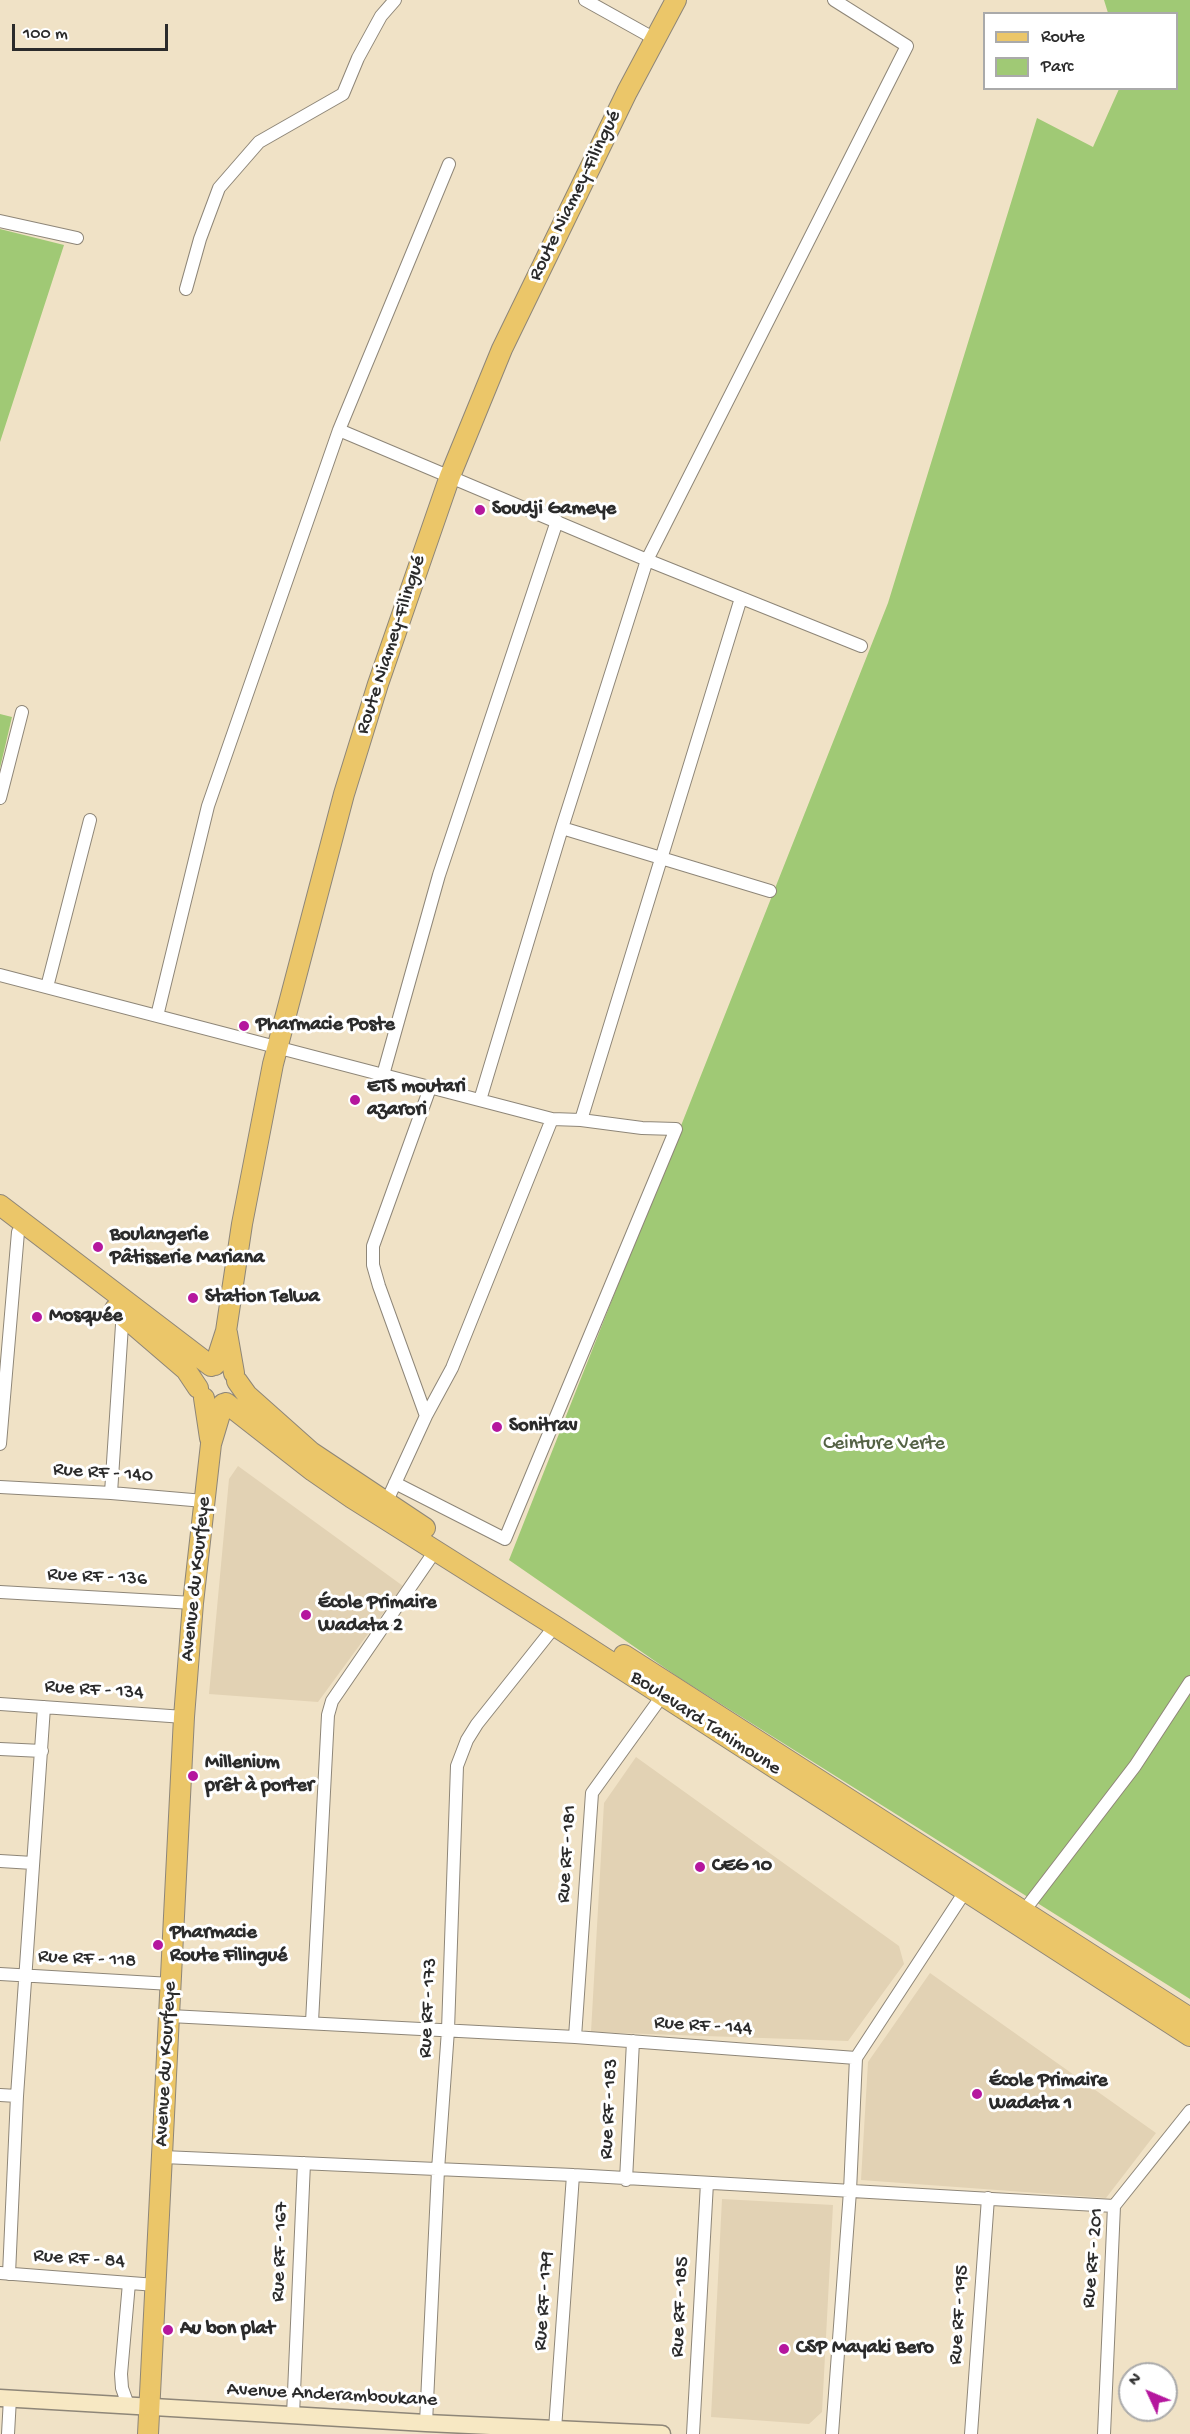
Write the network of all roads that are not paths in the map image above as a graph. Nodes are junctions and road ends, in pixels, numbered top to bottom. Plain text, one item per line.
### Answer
1 (395, 0) edge
2 (585, 0) edge
3 (676, 0) edge
4 (834, 0) edge
5 (654, 39) junction
6 (449, 164) dead end
7 (0, 221) edge
8 (77, 238) dead end
9 (186, 289) dead end
10 (339, 430) junction
11 (450, 476) junction
12 (557, 521) junction
13 (647, 561) junction
14 (741, 598) junction
15 (861, 646) dead end
16 (22, 712) dead end
17 (0, 798) edge
18 (90, 820) dead end
19 (562, 828) junction
20 (662, 858) junction
21 (770, 891) dead end
22 (0, 975) edge
23 (47, 987) junction
24 (158, 1016) junction
25 (277, 1047) junction
26 (383, 1075) junction
27 (430, 1088) junction
28 (480, 1100) junction
29 (552, 1119) junction
30 (581, 1120) junction
31 (0, 1205) edge
32 (0, 1218) edge
33 (18, 1232) junction
34 (125, 1318) junction
35 (226, 1331) junction
36 (165, 1332) junction
37 (213, 1366) junction
38 (236, 1377) junction
39 (201, 1393) junction
40 (224, 1403) junction
41 (426, 1416) junction
42 (0, 1444) edge
43 (211, 1444) junction
44 (395, 1483) junction
45 (0, 1487) edge
46 (111, 1493) junction
47 (204, 1502) junction
48 (386, 1503) junction
49 (435, 1551) junction
50 (0, 1593) edge
51 (193, 1603) junction
52 (555, 1626) junction
53 (637, 1671) junction
54 (1190, 1682) edge
55 (662, 1696) junction
56 (0, 1704) edge
57 (44, 1707) junction
58 (184, 1717) junction
59 (0, 1749) edge
60 (42, 1751) junction
61 (0, 1862) edge
62 (33, 1863) junction
63 (971, 1882) junction
64 (1019, 1918) junction
65 (0, 1974) edge
66 (25, 1976) junction
67 (171, 1984) junction
68 (170, 2016) junction
69 (1190, 2018) edge
70 (312, 2022) junction
71 (448, 2030) junction
72 (1190, 2036) edge
73 (575, 2037) junction
74 (633, 2041) junction
75 (856, 2058) junction
76 (0, 2095) edge
77 (18, 2096) junction
78 (1190, 2111) edge
79 (163, 2157) junction
80 (304, 2163) junction
81 (438, 2170) junction
82 (573, 2175) junction
83 (626, 2180) junction
84 (707, 2183) junction
85 (850, 2191) junction
86 (988, 2198) junction
87 (1114, 2206) junction
88 (6, 2210) edge
89 (4, 2274) edge
90 (129, 2283) junction
91 (156, 2285) junction
92 (5, 2398) edge
93 (128, 2405) junction
94 (150, 2406) junction
95 (293, 2415) junction
96 (426, 2423) junction
97 (555, 2429) junction
98 (510, 2431) edge
99 (8, 2434) edge
100 (148, 2434) edge
101 (662, 2434) edge
102 (693, 2434) edge
103 (832, 2434) edge
104 (971, 2434) edge
105 (1104, 2434) edge

1 - 9 street
2 - 5 street
3 - 5 main road, Route Niamey-Filingué
4 - 13 street
5 - 11 main road, Route Niamey-Filingué
6 - 10 street
7 - 8 street
10 - 11 street
10 - 24 street
11 - 12 street
11 - 25 main road, Route Niamey-Filingué
12 - 13 street
12 - 26 street
13 - 14 street
13 - 19 street
14 - 15 street
14 - 20 street
16 - 17 street
18 - 23 street
19 - 20 street
19 - 28 street
20 - 21 street
20 - 30 street
22 - 23 street
23 - 24 street
24 - 25 street
25 - 26 street
25 - 35 main road, Route Niamey-Filingué
26 - 27 street
27 - 28 street
27 - 41 street
28 - 29 street
29 - 30 street
29 - 41 street
30 - 44 street
31 - 36 main road
32 - 33 main road
33 - 34 main road
33 - 42 street
34 - 39 main road
34 - 46 street
35 - 36 main road
35 - 37 main road, Route Niamey-Filingué
35 - 38 main road, Route Niamey-Filingué
36 - 37 main road
37 - 38 main road
37 - 39 main road
38 - 40 main road
38 - 48 main road, Boulevard Tanimoune
39 - 40 main road
39 - 43 main road, Avenue du Kourfeye
40 - 43 main road, Avenue du Kourfeye
40 - 49 main road, Boulevard Tanimoune
41 - 44 street
43 - 47 main road, Avenue du Kourfeye
44 - 48 street
45 - 46 street, Rue RF - 140
46 - 47 street, Rue RF - 140
47 - 51 main road, Avenue du Kourfeye
48 - 53 main road, Boulevard Tanimoune
49 - 52 main road, Boulevard Tanimoune
49 - 70 street
50 - 51 street, Rue RF - 136
51 - 58 main road, Avenue du Kourfeye
52 - 53 main road, Boulevard Tanimoune
52 - 71 street, Rue RF - 173
53 - 55 main road, Boulevard Tanimoune
53 - 63 main road, Boulevard Tanimoune
54 - 64 street
55 - 63 main road, Boulevard Tanimoune
55 - 73 street, Rue RF - 181
56 - 57 street, Rue RF - 134
57 - 58 street, Rue RF - 134
57 - 60 street
58 - 67 main road, Avenue du Kourfeye
59 - 60 street
60 - 62 street
61 - 62 street
62 - 66 street
63 - 64 main road, Boulevard Tanimoune
63 - 75 street
64 - 69 main road, Boulevard Tanimoune
64 - 72 main road, Boulevard Tanimoune
65 - 66 street, Rue RF - 118
66 - 67 street, Rue RF - 118
66 - 77 street
67 - 68 main road, Avenue du Kourfeye
68 - 70 street, Rue RF - 144
68 - 79 main road, Avenue du Kourfeye
70 - 71 street, Rue RF - 144
71 - 73 street, Rue RF - 144
71 - 81 street, Rue RF - 173
73 - 74 street, Rue RF - 144
74 - 75 street, Rue RF - 144
74 - 83 street, Rue RF - 183
75 - 85 street
76 - 77 street
77 - 88 street
78 - 87 street, Rue RF - 201
79 - 80 street
79 - 91 main road, Avenue du Kourfeye
80 - 81 street
80 - 95 street, Rue RF - 167
81 - 82 street
81 - 96 street, Rue RF - 173
82 - 83 street
82 - 97 street, Rue RF - 179
83 - 84 street
84 - 85 street
84 - 102 street, Rue RF - 185
85 - 86 street
85 - 103 street
86 - 87 street
86 - 104 street, Rue RF - 195
87 - 105 street, Rue RF - 201
88 - 89 street
89 - 90 street, Rue RF - 84
90 - 91 street, Rue RF - 84
90 - 93 street
91 - 94 main road, Avenue du Kourfeye
92 - 93 street, Avenue Anderamboukane
92 - 99 street
93 - 94 street, Avenue Anderamboukane
94 - 95 street, Avenue Anderamboukane
94 - 100 main road, Avenue du Kourfeye
95 - 96 street, Avenue Anderamboukane
96 - 98 street, Avenue Anderamboukane
97 - 98 street, Avenue Anderamboukane
97 - 101 street, Avenue Anderamboukane

